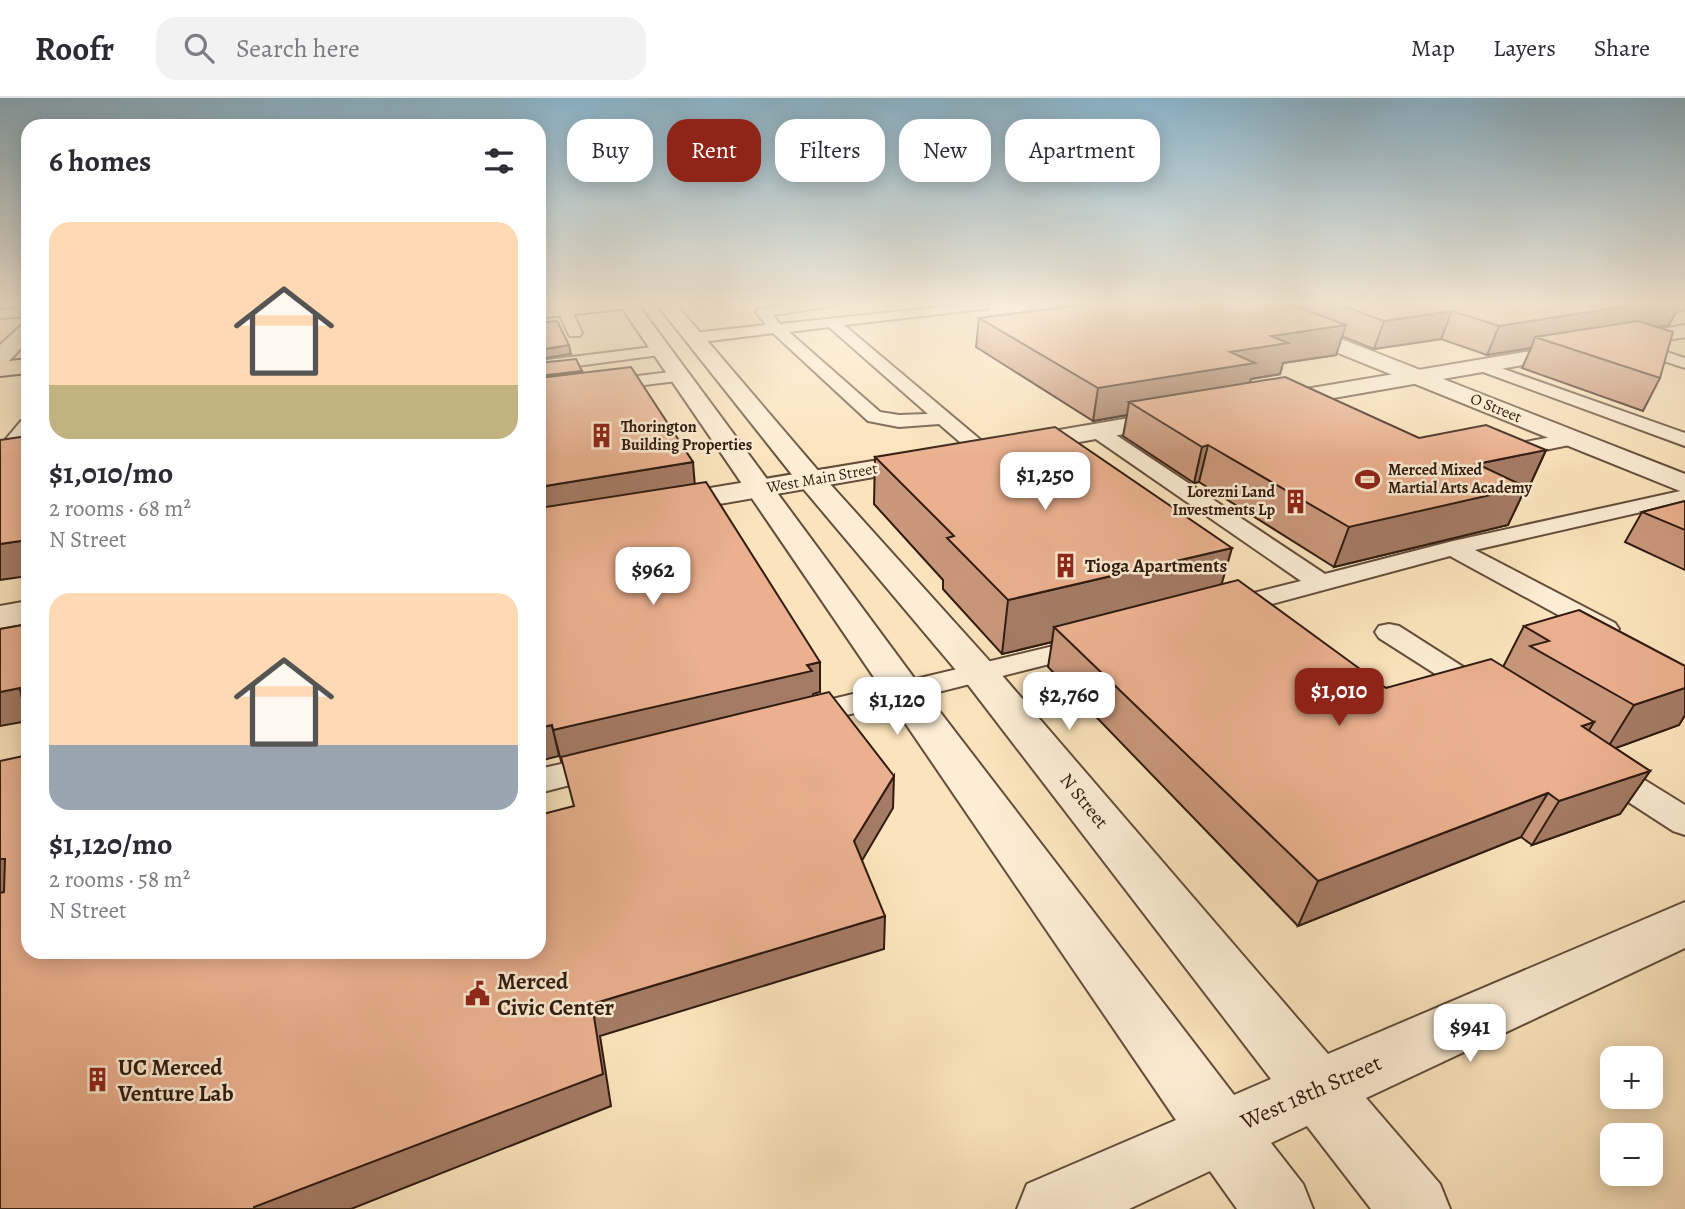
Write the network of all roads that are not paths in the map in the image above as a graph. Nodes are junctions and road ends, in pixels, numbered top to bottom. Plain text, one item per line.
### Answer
1 (580, 354) edge
2 (682, 354) edge
3 (804, 354) edge
4 (869, 354) edge
5 (1357, 354) edge
6 (1551, 354) edge
7 (1652, 354) edge
8 (678, 355) junction
9 (546, 362) edge
10 (546, 363) edge
11 (1480, 366) junction
12 (1685, 366) edge
13 (21, 367) edge
14 (0, 369) edge
15 (1416, 377) junction
16 (1685, 381) edge
17 (546, 391) edge
18 (1244, 406) edge
19 (1204, 413) edge
20 (944, 418) junction
21 (1097, 431) junction
22 (21, 434) edge
23 (1573, 439) junction
24 (1685, 440) edge
25 (982, 451) junction
26 (1490, 455) edge
27 (21, 459) edge
28 (0, 460) edge
29 (811, 480) junction
30 (1685, 484) edge
31 (759, 488) junction
32 (1685, 496) edge
33 (635, 509) edge
34 (1453, 548) junction
35 (1321, 583) junction
36 (21, 613) edge
37 (1203, 615) edge
38 (0, 617) edge
39 (1389, 632) dead end
40 (1111, 639) edge
41 (1626, 640) edge
42 (980, 674) junction
43 (903, 691) junction
44 (1503, 705) edge
45 (768, 725) edge
46 (1583, 757) edge
47 (634, 758) edge
48 (546, 779) edge
49 (1685, 822) edge
50 (1685, 924) edge
51 (1318, 1088) junction
52 (1223, 1132) junction
53 (1052, 1209) edge
54 (1278, 1209) edge
55 (1415, 1209) edge

1 - 9 lane
2 - 8 lane
3 - 20 lane
4 - 20 lane
5 - 15 street, O Street
6 - 11 street
7 - 12 lane
8 - 10 lane
8 - 17 lane
8 - 29 street, N Street
8 - 31 street, N Street
11 - 15 street
11 - 24 lane
12 - 16 lane
13 - 14 main road
15 - 18 street
15 - 23 street, O Street
19 - 21 street, West Main Street
20 - 25 lane
21 - 25 street, West Main Street
21 - 35 lane
22 - 28 lane
23 - 26 lane
23 - 30 street, O Street
25 - 29 street, West Main Street
27 - 28 lane
29 - 31 street, West Main Street
29 - 42 street, N Street
31 - 33 street, West Main Street
31 - 43 street, N Street
32 - 34 lane
34 - 35 lane
34 - 41 lane
35 - 37 lane
36 - 38 street
39 - 44 lane
40 - 42 lane
42 - 43 lane
42 - 51 street, N Street
43 - 45 lane
43 - 52 street, N Street
46 - 49 lane
47 - 48 lane
50 - 51 street, West 18th Street
51 - 52 street, West 18th Street
51 - 55 street, N Street
52 - 53 street, West 18th Street
52 - 54 street, N Street

